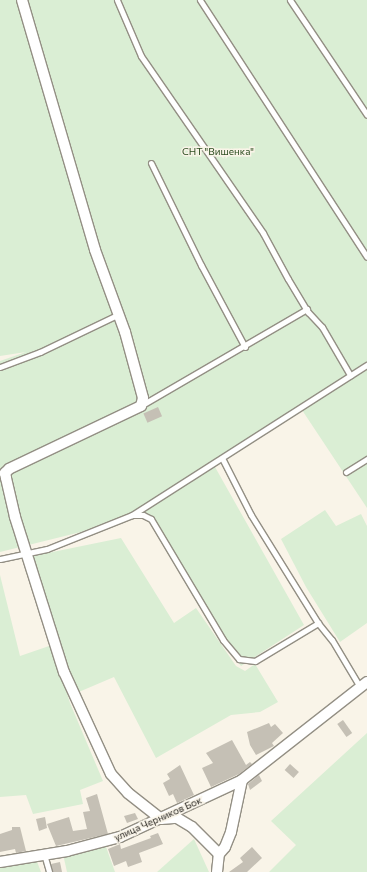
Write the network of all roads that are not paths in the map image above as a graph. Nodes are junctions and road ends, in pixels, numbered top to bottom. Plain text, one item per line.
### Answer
1 (22, 0) edge
2 (117, 0) edge
3 (200, 0) edge
4 (290, 0) edge
5 (367, 115) edge
6 (151, 163) dead end
7 (367, 257) edge
8 (307, 309) junction
9 (117, 315) junction
10 (245, 347) junction
11 (367, 365) edge
12 (0, 367) edge
13 (350, 375) junction
14 (141, 406) junction
15 (222, 458) junction
16 (367, 459) edge
17 (346, 472) dead end
18 (3, 477) edge
19 (132, 515) junction
20 (25, 554) junction
21 (0, 559) edge
22 (318, 624) junction
23 (364, 685) edge
24 (242, 780) junction
25 (161, 819) junction
26 (44, 854) junction
27 (219, 854) junction
28 (0, 862) edge
29 (49, 872) edge
30 (217, 872) edge

1 - 9 street
2 - 8 lane
3 - 7 lane
4 - 5 lane
6 - 10 lane
8 - 10 lane
8 - 13 lane
9 - 12 lane
9 - 14 street
10 - 14 lane
11 - 13 lane
13 - 15 lane
14 - 18 street
15 - 19 lane
15 - 22 lane
16 - 17 lane
18 - 20 street
19 - 20 lane
19 - 22 lane
20 - 21 lane
20 - 25 street
22 - 23 lane
23 - 24 street, улица Черников Бок
24 - 25 street, улица Черников Бок
24 - 27 street
25 - 26 street, улица Черников Бок
25 - 27 street
26 - 28 street, улица Черников Бок
26 - 29 lane
27 - 30 street

